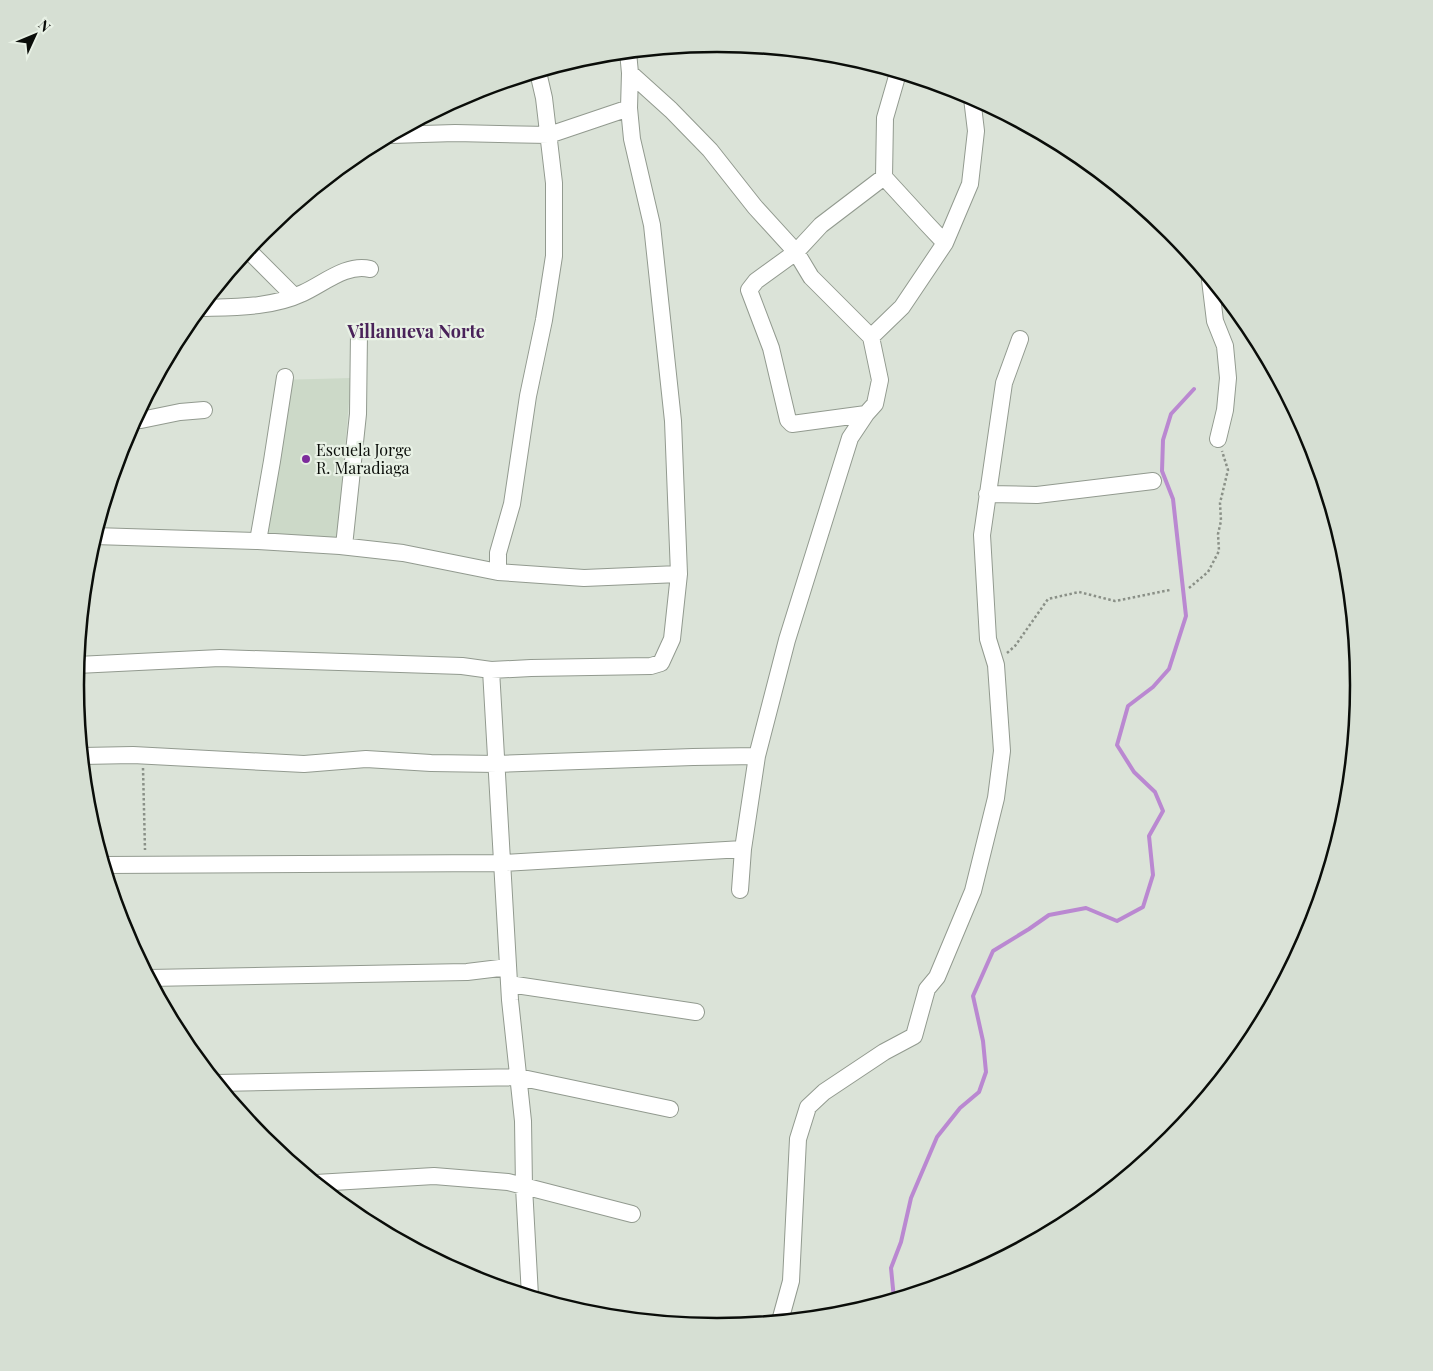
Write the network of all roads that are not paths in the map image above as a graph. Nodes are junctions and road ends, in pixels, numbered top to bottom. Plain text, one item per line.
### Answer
1 (629, 59) edge
2 (630, 73) junction
3 (539, 78) edge
4 (896, 79) edge
5 (973, 107) edge
6 (630, 108) junction
7 (405, 135) edge
8 (549, 135) junction
9 (884, 177) junction
10 (946, 243) junction
11 (796, 252) junction
12 (253, 255) edge
13 (370, 268) dead end
14 (1211, 291) edge
15 (294, 296) junction
16 (208, 308) edge
17 (359, 333) dead end
18 (871, 337) junction
19 (1020, 339) dead end
20 (285, 377) dead end
21 (204, 410) dead end
22 (866, 414) junction
23 (143, 420) edge
24 (1218, 439) road end
25 (1154, 481) dead end
26 (987, 494) junction
27 (102, 536) edge
28 (258, 541) junction
29 (344, 546) junction
30 (498, 572) junction
31 (679, 574) junction
32 (84, 664) edge
33 (491, 670) junction
34 (88, 756) edge
35 (757, 756) junction
36 (496, 764) junction
37 (742, 849) junction
38 (502, 863) junction
39 (110, 864) edge
40 (740, 890) dead end
41 (508, 976) junction
42 (156, 978) edge
43 (696, 1012) dead end
44 (518, 1077) junction
45 (224, 1083) edge
46 (670, 1109) dead end
47 (324, 1182) edge
48 (524, 1187) junction
49 (632, 1214) dead end
50 (530, 1290) edge
51 (782, 1315) edge

1 - 2 street
2 - 6 street
2 - 11 street
3 - 8 street
4 - 9 street
5 - 10 street
6 - 8 street
6 - 31 street
7 - 8 street
8 - 30 street
9 - 10 street
9 - 11 street
10 - 18 street
11 - 18 street
11 - 22 street
12 - 15 street
13 - 15 street
14 - 24 street
15 - 16 street
17 - 29 street
18 - 22 street
19 - 26 street
20 - 28 street
21 - 23 street
22 - 35 street
25 - 26 street
26 - 51 street
27 - 28 street
28 - 29 street
29 - 30 street
30 - 31 street
31 - 33 street
32 - 33 street
33 - 36 street
34 - 36 street
35 - 36 street
35 - 37 street
36 - 38 street
37 - 38 street
37 - 40 street
38 - 39 street
38 - 41 street
41 - 42 street
41 - 43 street
41 - 44 street
44 - 45 street
44 - 46 street
44 - 48 street
47 - 48 street
48 - 49 street
48 - 50 street

